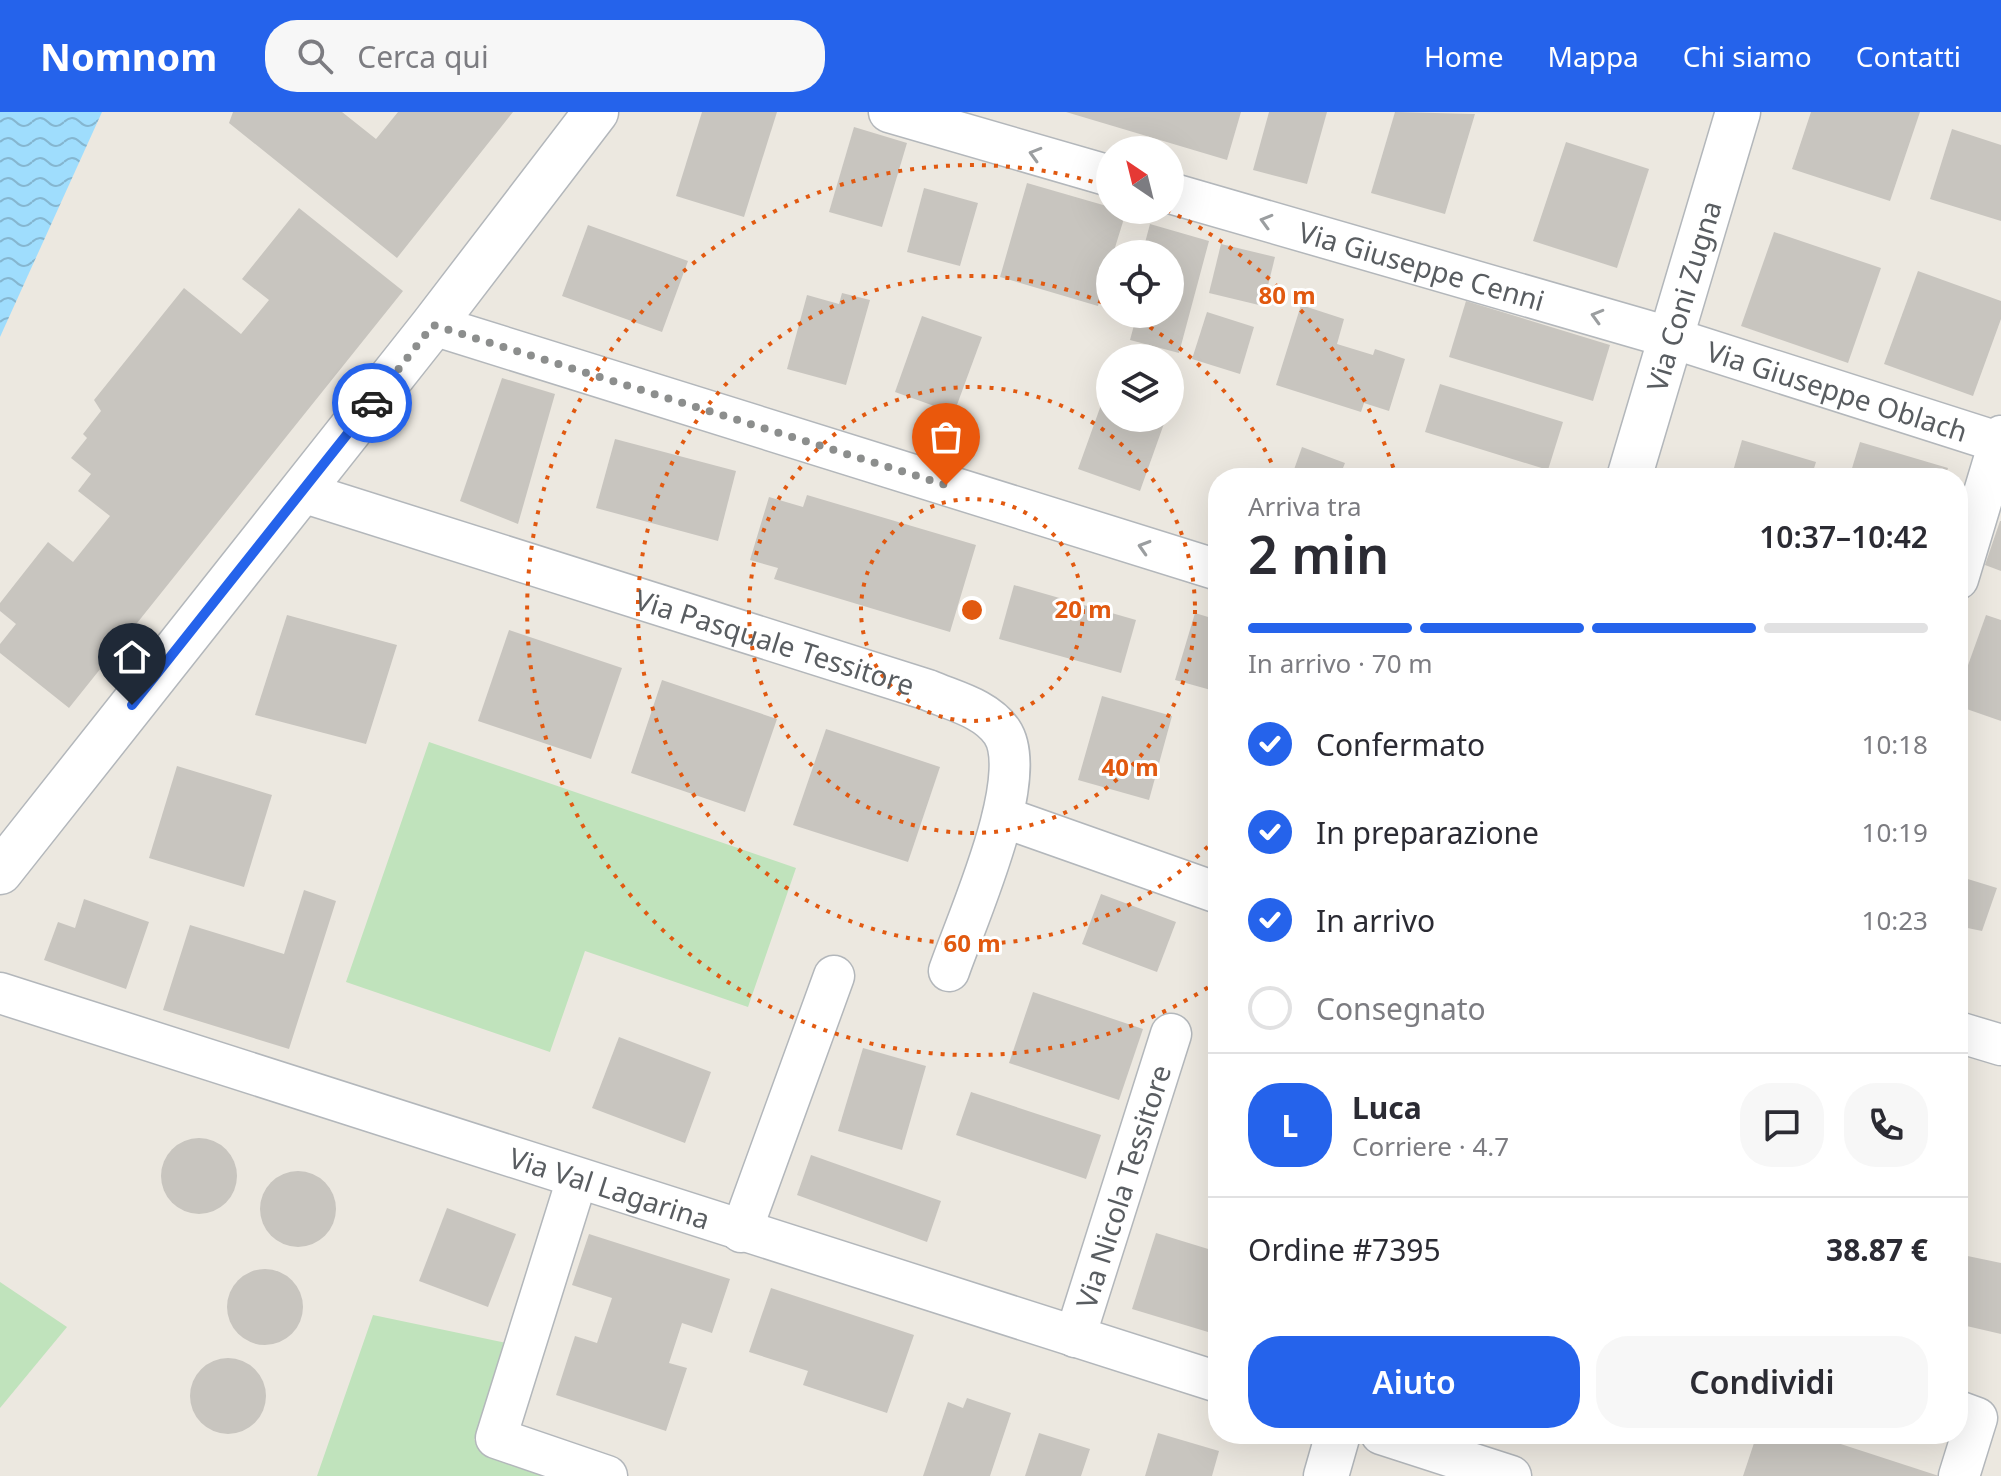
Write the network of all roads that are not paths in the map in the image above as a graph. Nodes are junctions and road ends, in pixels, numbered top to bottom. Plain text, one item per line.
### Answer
1 (596, 112) edge
2 (889, 112) edge
3 (1738, 112) edge
4 (1096, 172) edge
5 (1184, 197) edge
6 (433, 325) junction
7 (1672, 338) junction
8 (2000, 441) edge
9 (1632, 468) edge
10 (302, 492) junction
11 (1968, 546) edge
12 (1208, 567) edge
13 (1003, 817) junction
14 (0, 872) edge
15 (1208, 889) edge
16 (949, 971) dead end
17 (834, 976) dead end
18 (0, 993) edge
19 (1171, 1034) dead end
20 (1968, 1035) edge
21 (2001, 1045) edge
22 (577, 1179) junction
23 (741, 1232) junction
24 (1075, 1337) junction
25 (1208, 1379) edge
26 (1968, 1415) edge
27 (1335, 1444) edge
28 (1412, 1444) edge
29 (607, 1476) edge
30 (1326, 1476) edge
31 (1511, 1476) edge
32 (1959, 1476) edge

1 - 6 street
4 -> 2 street
3 - 7 street, Via Coni Zugna
7 -> 5 street, Via Giuseppe Cenni
6 - 10 street
12 -> 6 street
7 - 8 street, Via Giuseppe Oblach
7 - 9 street, Via Coni Zugna
8 - 11 street
10 - 13 street, Via Pasquale Tessitore
10 - 14 street
13 - 15 street
13 - 16 street, Via Pasquale Tessitore
17 - 23 street
18 - 22 street, Via Val Lagarina
19 - 24 street, Via Nicola Tessitore
20 - 21 street
22 - 23 street, Via Val Lagarina
22 - 29 street
23 - 24 street, Via Val Lagarina
24 - 25 street, Via Val Lagarina
26 - 32 street
27 - 30 street
28 - 31 street

